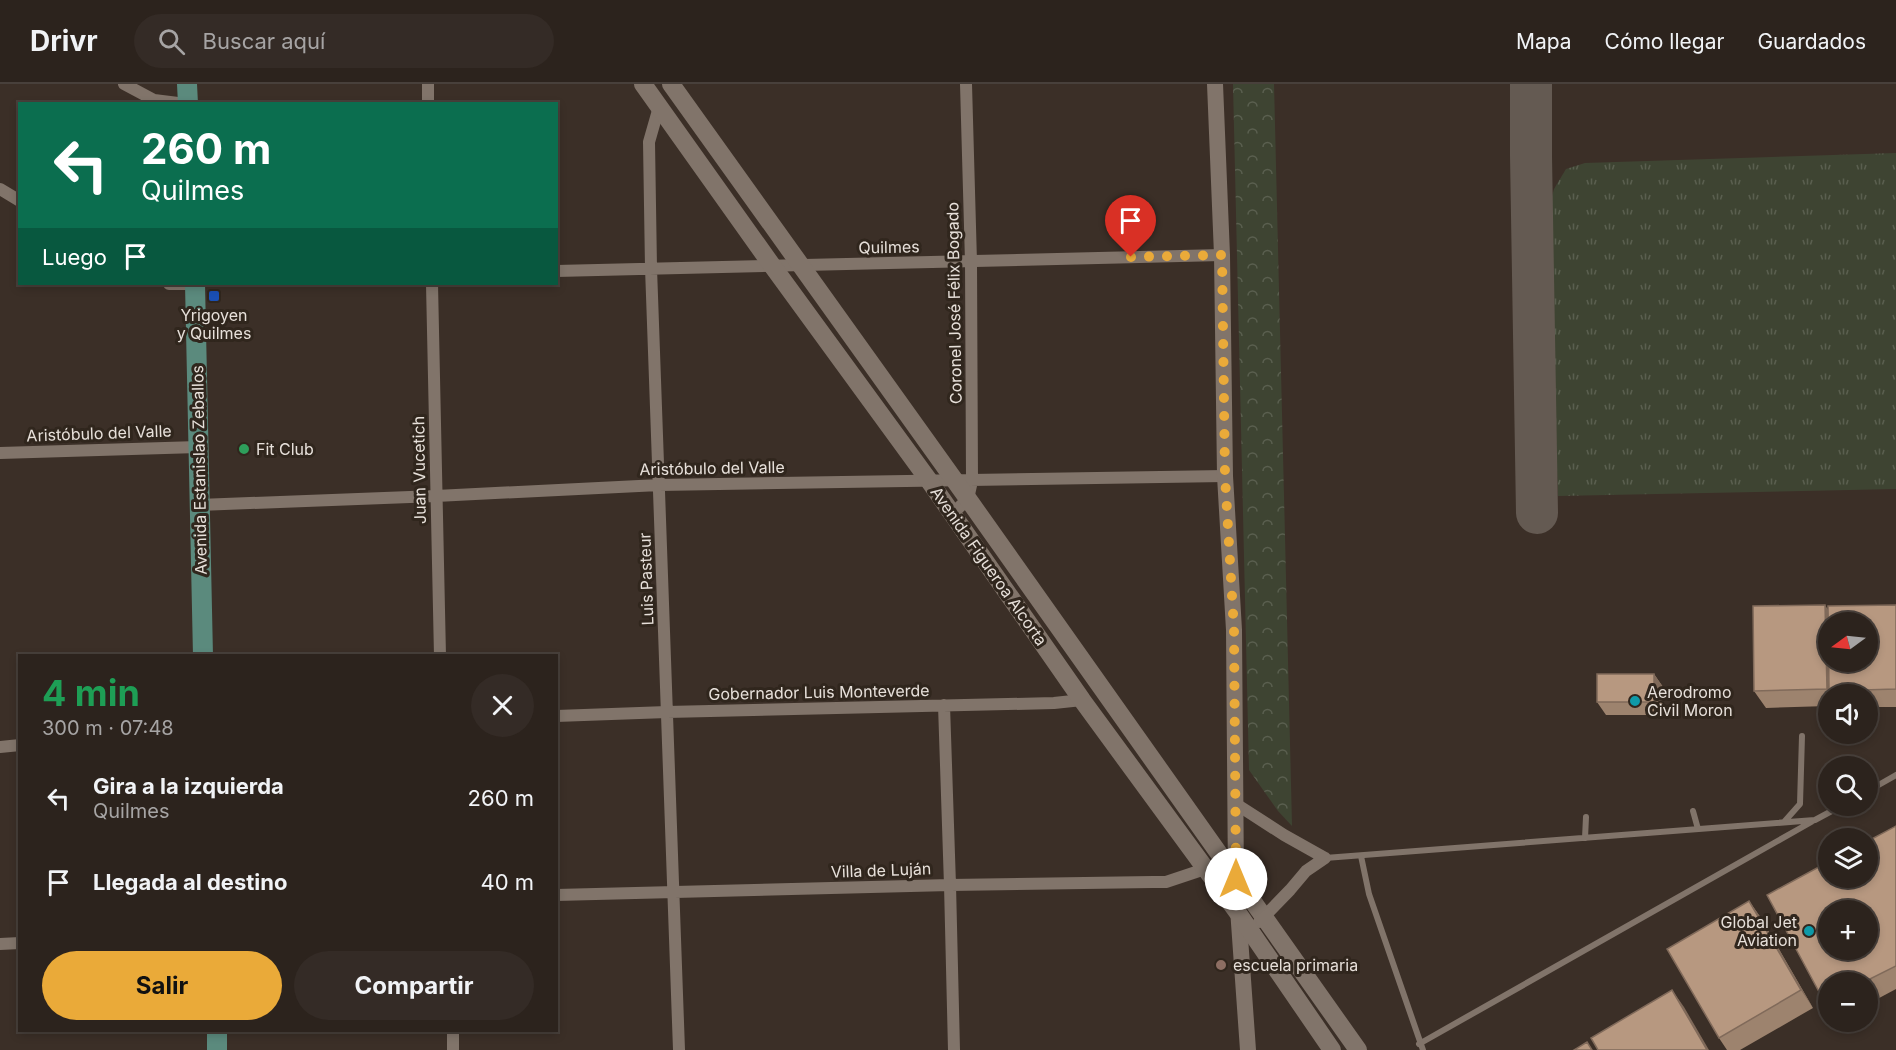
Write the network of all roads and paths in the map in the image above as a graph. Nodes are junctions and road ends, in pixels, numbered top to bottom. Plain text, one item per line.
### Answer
1 (124, 84) edge
2 (187, 84) edge
3 (428, 84) edge
4 (642, 84) edge
5 (671, 84) edge
6 (966, 84) edge
7 (1215, 84) edge
8 (170, 102) edge
9 (187, 102) edge
10 (428, 102) edge
11 (659, 107) junction
12 (0, 189) edge
13 (18, 200) edge
14 (1222, 255) junction
15 (971, 262) junction
16 (771, 264) junction
17 (800, 265) junction
18 (651, 268) junction
19 (558, 271) edge
20 (196, 285) edge
21 (432, 285) edge
22 (198, 447) junction
23 (0, 453) edge
24 (1225, 476) junction
25 (954, 481) junction
26 (930, 482) junction
27 (659, 485) junction
28 (970, 490) junction
29 (436, 496) junction
30 (199, 505) junction
31 (952, 514) junction
32 (203, 654) edge
33 (440, 654) edge
34 (1082, 700) junction
35 (944, 705) junction
36 (667, 711) junction
37 (558, 716) edge
38 (1802, 736) dead end
39 (18, 745) edge
40 (0, 747) edge
41 (1896, 775) edge
42 (1878, 783) edge
43 (1236, 804) junction
44 (1693, 811) dead end
45 (1822, 816) edge
46 (1586, 818) dead end
47 (1815, 820) junction
48 (1784, 822) junction
49 (1698, 829) junction
50 (1585, 838) junction
51 (1361, 856) junction
52 (1325, 858) junction
53 (1204, 869) junction
54 (1236, 879) junction
55 (950, 885) junction
56 (672, 892) junction
57 (558, 895) edge
58 (1238, 913) junction
59 (1264, 916) junction
60 (1251, 931) junction
61 (18, 943) edge
62 (0, 944) edge
63 (217, 1032) edge
64 (453, 1032) edge
65 (1421, 1047) edge
66 (217, 1050) edge
67 (453, 1050) edge
68 (678, 1050) edge
69 (954, 1050) edge
70 (1248, 1050) edge
71 (1332, 1050) edge
72 (1358, 1050) edge

1 - 8 street
2 - 9 main road
3 - 10 street
4 - 11 main road, Avenida Figueroa Alcorta
5 - 17 main road, Avenida Figueroa Alcorta
6 - 15 street, Coronel José Félix Bogado
7 - 14 street
11 - 16 main road, Avenida Figueroa Alcorta
11 - 18 street, Luis Pasteur
12 - 13 street
14 - 15 street, Quilmes
14 - 24 street
15 - 17 street, Quilmes
15 - 28 street, Coronel José Félix Bogado
16 - 17 street, Quilmes
16 - 18 street, Quilmes
16 - 26 main road, Avenida Figueroa Alcorta
17 - 25 main road, Avenida Figueroa Alcorta
18 - 19 street, Quilmes
18 - 27 street, Luis Pasteur
20 - 22 main road, Avenida Estanislao Zeballos
21 - 29 street, Juan Vucetich
22 - 23 street, Aristóbulo del Valle
22 - 30 main road, Avenida Estanislao Zeballos
24 - 28 street
24 - 43 street
25 - 26 street, Aristóbulo del Valle
25 - 28 main road, Avenida Figueroa Alcorta
26 - 27 street, Aristóbulo del Valle
26 - 31 main road, Avenida Figueroa Alcorta
27 - 29 street, Aristóbulo del Valle
27 - 36 street, Luis Pasteur
28 - 31 street
28 - 54 main road, Avenida Figueroa Alcorta
29 - 30 street, Aristóbulo del Valle
29 - 33 street, Juan Vucetich
30 - 32 main road, Avenida Estanislao Zeballos
31 - 34 main road, Avenida Figueroa Alcorta
34 - 35 street, Gobernador Luis Monteverde
34 - 53 main road, Avenida Figueroa Alcorta
35 - 36 street, Gobernador Luis Monteverde
35 - 55 street
36 - 37 street, Gobernador Luis Monteverde
36 - 56 street, Luis Pasteur
38 - 48 lane
39 - 40 street
41 - 42 lane
43 - 52 street
43 - 54 street
44 - 49 lane
45 - 47 lane
46 - 50 lane
47 - 48 lane
47 - 65 lane
48 - 49 lane
49 - 50 lane
50 - 51 lane
51 - 52 lane
51 - 65 lane
52 - 59 street
53 - 55 street, Villa de Luján
53 - 58 main road, Avenida Figueroa Alcorta
54 - 58 street
54 - 59 main road, Avenida Figueroa Alcorta
55 - 56 street, Villa de Luján
55 - 69 street
56 - 57 street, Villa de Luján
56 - 68 street, Luis Pasteur
58 - 60 main road, Avenida Figueroa Alcorta
58 - 70 street
59 - 60 street
59 - 72 main road, Avenida Figueroa Alcorta
60 - 71 main road, Avenida Figueroa Alcorta
61 - 62 street
63 - 66 main road
64 - 67 street

